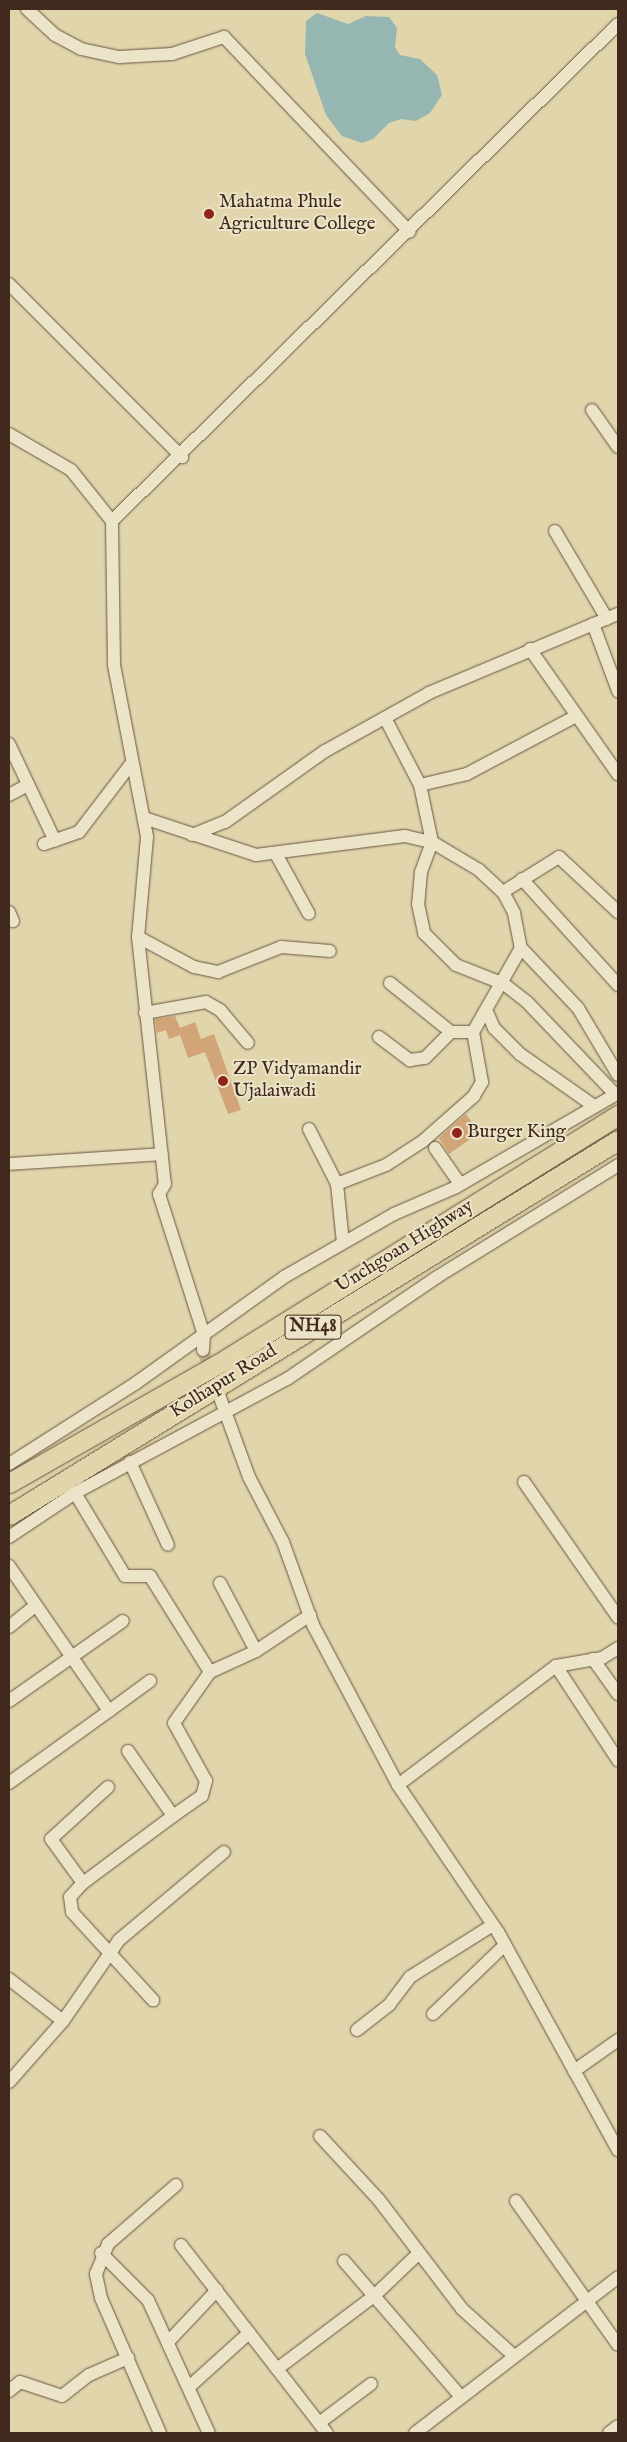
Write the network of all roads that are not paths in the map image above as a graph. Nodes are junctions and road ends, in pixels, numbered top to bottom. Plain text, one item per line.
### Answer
1 (27, 9) edge
2 (618, 24) edge
3 (410, 232) junction
4 (9, 284) edge
5 (592, 410) dead end
6 (9, 434) edge
7 (618, 447) edge
8 (182, 457) junction
9 (112, 521) junction
10 (555, 531) dead end
11 (612, 617) edge
12 (593, 624) junction
13 (530, 649) junction
14 (618, 691) edge
15 (576, 716) junction
16 (385, 718) junction
17 (9, 744) edge
18 (131, 764) junction
19 (618, 774) edge
20 (28, 785) junction
21 (420, 785) junction
22 (9, 794) edge
23 (144, 818) junction
24 (192, 835) junction
25 (432, 842) junction
26 (276, 854) junction
27 (522, 880) junction
28 (503, 892) junction
29 (618, 912) edge
30 (309, 914) dead end
31 (138, 937) junction
32 (521, 948) junction
33 (330, 951) dead end
34 (390, 983) dead end
35 (504, 984) junction
36 (618, 985) edge
37 (145, 1013) junction
38 (488, 1014) junction
39 (451, 1032) junction
40 (474, 1032) junction
41 (379, 1037) dead end
42 (248, 1043) dead end
43 (618, 1075) edge
44 (617, 1093) edge
45 (594, 1106) junction
46 (618, 1115) edge
47 (309, 1129) dead end
48 (618, 1140) edge
49 (435, 1148) dead end
50 (162, 1154) junction
51 (9, 1164) edge
52 (618, 1165) edge
53 (618, 1172) edge
54 (594, 1181) junction
55 (337, 1184) junction
56 (460, 1184) junction
57 (344, 1243) junction
58 (204, 1335) junction
59 (203, 1350) tunnel mouth
60 (218, 1392) tunnel mouth
61 (228, 1410) junction
62 (130, 1462) junction
63 (9, 1464) edge
64 (524, 1482) dead end
65 (9, 1483) edge
66 (75, 1493) junction
67 (9, 1514) edge
68 (9, 1537) edge
69 (168, 1545) dead end
70 (9, 1566) edge
71 (220, 1583) dead end
72 (35, 1606) junction
73 (310, 1615) junction
74 (618, 1617) edge
75 (123, 1621) dead end
76 (9, 1626) edge
77 (618, 1648) edge
78 (256, 1651) junction
79 (70, 1656) junction
80 (593, 1658) junction
81 (556, 1666) junction
82 (210, 1672) junction
83 (150, 1681) dead end
84 (618, 1694) edge
85 (9, 1701) edge
86 (109, 1711) junction
87 (128, 1751) dead end
88 (618, 1760) edge
89 (9, 1783) edge
90 (398, 1786) junction
91 (108, 1787) dead end
92 (173, 1816) junction
93 (224, 1852) dead end
94 (83, 1883) junction
95 (493, 1924) junction
96 (505, 1945) junction
97 (111, 1949) junction
98 (9, 1979) edge
99 (153, 2000) dead end
100 (432, 2014) dead end
101 (63, 2021) junction
102 (357, 2030) dead end
103 (618, 2040) edge
104 (574, 2071) junction
105 (9, 2082) edge
106 (320, 2136) dead end
107 (618, 2150) edge
108 (176, 2185) dead end
109 (516, 2201) dead end
110 (181, 2245) dead end
111 (101, 2253) junction
112 (418, 2254) junction
113 (344, 2261) dead end
114 (618, 2277) edge
115 (217, 2290) junction
116 (374, 2296) junction
117 (586, 2305) junction
118 (249, 2333) junction
119 (170, 2341) junction
120 (618, 2345) edge
121 (513, 2355) junction
122 (128, 2358) junction
123 (277, 2369) junction
124 (371, 2384) dead end
125 (189, 2387) junction
126 (9, 2391) edge
127 (461, 2397) junction
128 (618, 2426) edge
129 (321, 2430) edge
130 (160, 2433) edge
131 (208, 2433) edge
132 (415, 2433) edge
133 (609, 2433) edge

1 - 3 street
2 - 3 street
3 - 8 street
4 - 8 street
5 - 7 street
6 - 9 street
8 - 9 street
9 - 18 street
10 - 11 street
11 - 12 street
12 - 13 street
12 - 14 street
13 - 15 street
13 - 16 street
15 - 19 street
15 - 21 street
16 - 21 street
16 - 24 street
17 - 20 street
18 - 20 street
18 - 23 street
20 - 22 street
21 - 25 street
23 - 24 street
23 - 31 street
24 - 26 street
25 - 26 street
25 - 28 street
25 - 35 street
26 - 30 street
27 - 28 street
27 - 29 street
27 - 36 street
28 - 32 street
31 - 33 street
31 - 37 street
32 - 35 street
32 - 43 street
34 - 39 street
35 - 38 street
35 - 44 street
37 - 42 street
37 - 50 street
38 - 40 street
38 - 45 street
39 - 40 street
39 - 41 street
40 - 55 street
44 - 45 street
45 - 56 street
46 - 65 highway, Unchgoan Highway / NH48
47 - 55 street
48 - 67 highway, Kolhapur Road / NH48
49 - 56 street
50 - 51 street
50 - 58 street
52 - 54 street
53 - 54 street
54 - 61 street
55 - 57 street
56 - 57 street
57 - 58 street
58 - 59 street
58 - 63 street
60 - 61 street
61 - 62 street
61 - 73 street
62 - 66 street
62 - 69 street
64 - 74 street
66 - 68 street
66 - 82 street
70 - 72 street
71 - 78 street
72 - 76 street
72 - 79 street
73 - 78 street
73 - 90 street
75 - 79 street
77 - 80 street
78 - 82 street
79 - 85 street
79 - 86 street
80 - 81 street
80 - 84 street
81 - 88 street
81 - 90 street
82 - 92 street
83 - 86 street
86 - 89 street
87 - 92 street
90 - 95 street
91 - 94 street
92 - 94 street
93 - 97 street
94 - 97 street
95 - 96 street
95 - 102 street
96 - 100 street
96 - 104 street
97 - 99 street
97 - 101 street
98 - 101 street
101 - 105 street
103 - 104 street
104 - 107 street
106 - 112 street
108 - 111 street
109 - 117 street
110 - 115 street
111 - 119 street
111 - 122 street
112 - 116 street
112 - 121 street
113 - 116 street
114 - 117 street
115 - 118 street
115 - 119 street
116 - 123 street
116 - 127 street
117 - 120 street
117 - 121 street
118 - 123 street
118 - 125 street
119 - 125 street
121 - 127 street
122 - 126 street
122 - 130 street
123 - 129 street
124 - 129 street
125 - 131 street
127 - 132 street
128 - 133 street

